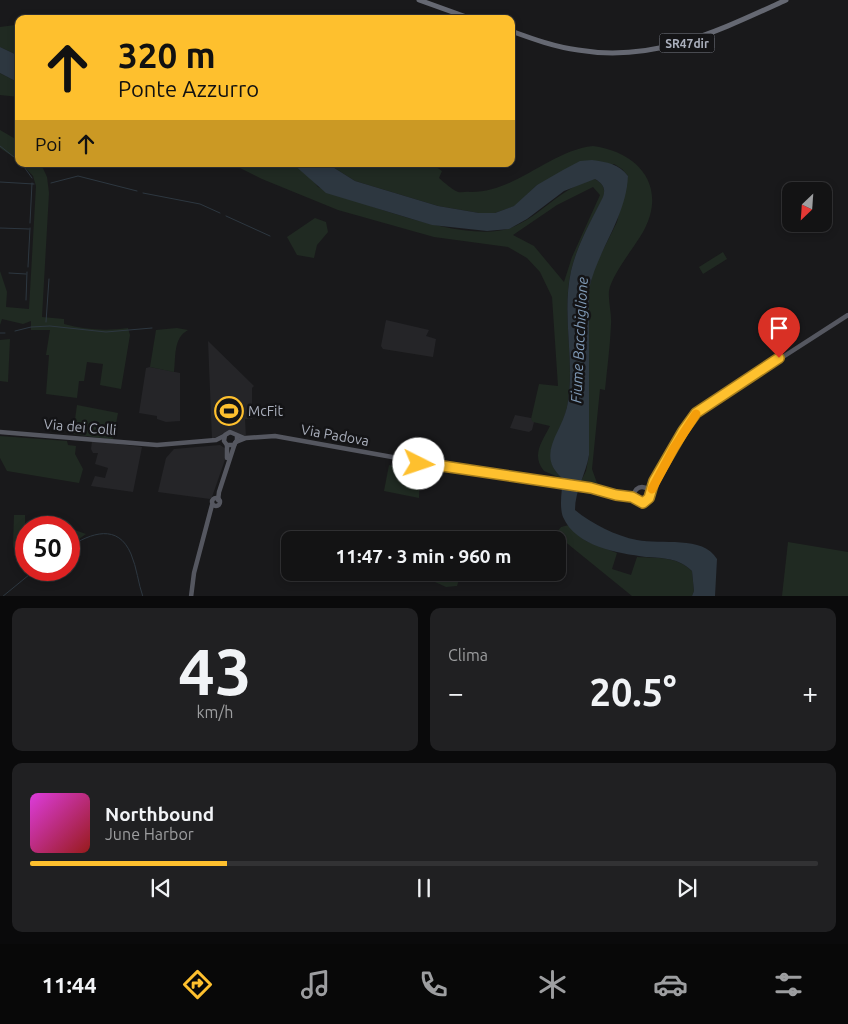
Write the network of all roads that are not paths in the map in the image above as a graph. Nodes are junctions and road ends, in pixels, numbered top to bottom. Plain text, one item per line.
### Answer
1 (419, 0) edge
2 (786, 0) edge
3 (461, 15) edge
4 (515, 33) edge
5 (848, 315) edge
6 (0, 432) edge
7 (224, 436) junction
8 (236, 436) junction
9 (246, 438) junction
10 (216, 440) junction
11 (236, 443) junction
12 (226, 444) junction
13 (157, 445) joint
14 (420, 462) junction
15 (429, 464) junction
16 (654, 481) junction
17 (645, 488) junction
18 (635, 490) junction
19 (650, 494) junction
20 (622, 495) junction
21 (634, 498) junction
22 (215, 502) junction
23 (191, 596) edge

1 - 3 highway
2 - 4 highway, SR47dir / SR47dir
5 - 16 main road
6 - 13 main road, Via dei Colli
7 - 8 main road, Via Padova
7 - 10 main road, Via Padova
7 - 12 main road
8 - 9 main road, Via Padova
8 - 11 main road
9 - 11 main road, Via Padova
9 - 14 main road, Via Padova
10 - 12 main road, Via Padova
10 - 13 main road, Via Padova
11 - 12 main road, Via Padova
11 - 22 main road
12 - 22 main road
14 - 15 main road, Via Padova
14 - 15 main road, Via Padova
15 - 20 main road, Via Padova
16 - 17 main road
16 - 19 main road
17 - 18 main road
17 - 19 main road
18 - 20 main road
18 - 21 main road
19 - 21 main road
20 - 21 main road, Via Padova
22 - 23 main road

